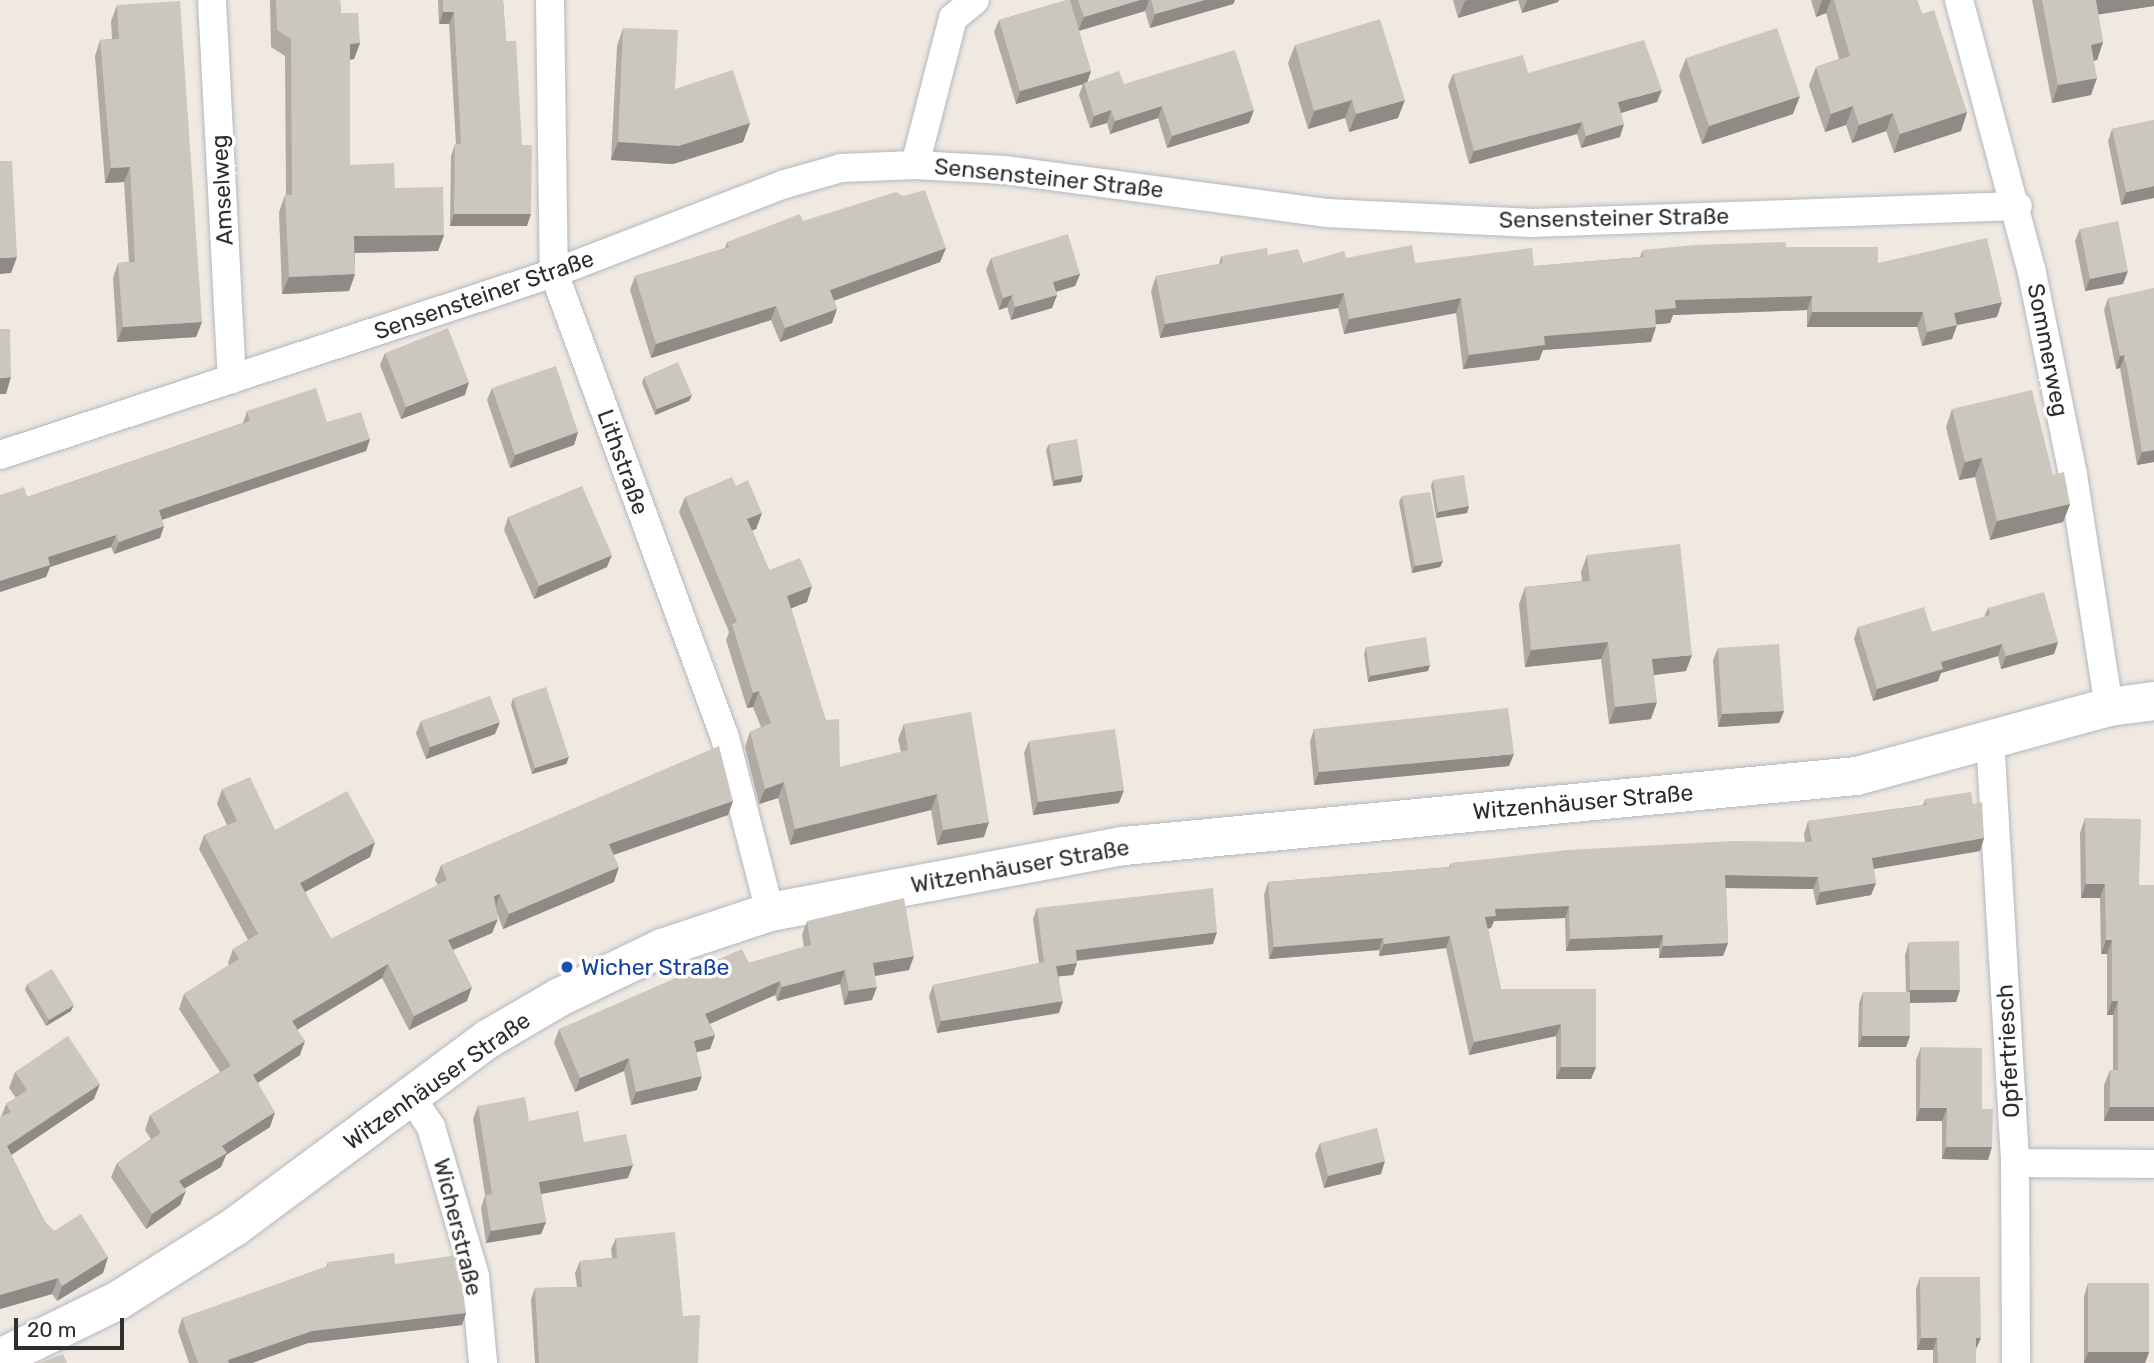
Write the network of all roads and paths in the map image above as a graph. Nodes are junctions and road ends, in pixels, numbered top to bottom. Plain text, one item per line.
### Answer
1 (212, 0) edge
2 (550, 0) edge
3 (975, 0) edge
4 (1959, 0) edge
5 (915, 165) junction
6 (2018, 206) junction
7 (554, 273) junction
8 (232, 379) junction
9 (0, 455) edge
10 (2154, 701) edge
11 (2109, 707) junction
12 (1990, 738) junction
13 (770, 912) junction
14 (411, 1097) junction
15 (2014, 1163) junction
16 (2154, 1164) edge
17 (0, 1358) edge
18 (483, 1363) edge
19 (2017, 1363) edge

1 - 8 street, Amselweg
2 - 7 street, Lithstraße
3 - 5 street
4 - 6 street, Sommerweg
5 - 6 street, Sensensteiner Straße
5 - 7 street, Sensensteiner Straße
6 - 11 street, Sommerweg
7 - 8 street, Sensensteiner Straße
7 - 13 street, Lithstraße
8 - 9 street, Sensensteiner Straße
10 - 11 main road, Witzenhäuser Straße
11 - 12 main road, Witzenhäuser Straße
12 - 13 main road, Witzenhäuser Straße
12 - 15 street, Opfertriesch
13 - 14 main road, Witzenhäuser Straße
14 - 17 main road, Witzenhäuser Straße
14 - 18 street, Wicherstraße
15 - 16 street
15 - 19 street, Opfertriesch

